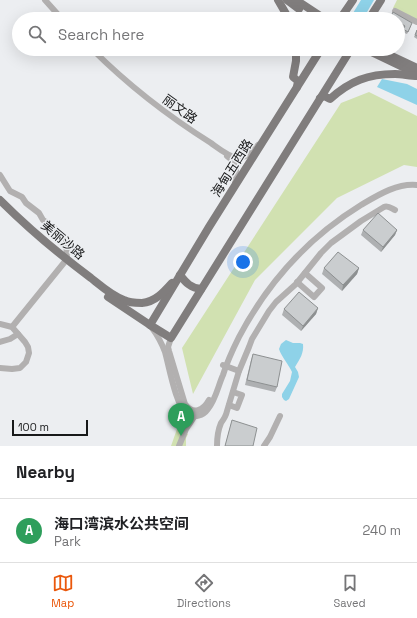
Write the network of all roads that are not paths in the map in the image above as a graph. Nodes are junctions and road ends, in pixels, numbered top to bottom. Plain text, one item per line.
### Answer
1 (41, 0) edge
2 (45, 0) edge
3 (278, 0) edge
4 (287, 0) edge
5 (296, 0) edge
6 (353, 0) edge
7 (381, 0) edge
8 (52, 12) edge
9 (56, 12) edge
10 (285, 12) edge
11 (305, 12) edge
12 (314, 12) edge
13 (345, 12) edge
14 (373, 12) edge
15 (405, 16) edge
16 (417, 22) edge
17 (96, 56) edge
18 (99, 56) edge
19 (296, 56) edge
20 (317, 56) edge
21 (347, 56) edge
22 (379, 56) edge
23 (392, 56) edge
24 (417, 68) edge
25 (417, 75) edge
26 (296, 88) junction
27 (320, 98) junction
28 (264, 140) junction
29 (0, 175) edge
30 (417, 183) edge
31 (234, 188) junction
32 (0, 200) edge
33 (0, 207) edge
34 (396, 210) dead end
35 (376, 212) junction
36 (381, 216) edge
37 (46, 222) dead end
38 (56, 229) dead end
39 (65, 261) junction
40 (305, 273) junction
41 (179, 276) junction
42 (298, 282) junction
43 (199, 292) junction
44 (111, 296) junction
45 (0, 324) edge
46 (150, 325) junction
47 (12, 327) junction
48 (18, 334) junction
49 (171, 338) junction
50 (0, 342) edge
51 (225, 365) junction
52 (0, 368) edge
53 (239, 371) junction
54 (194, 413) junction
55 (280, 416) dead end
56 (176, 446) edge
57 (179, 446) edge
58 (217, 446) edge
59 (264, 446) edge

1 - 8 street
2 - 9 street
3 - 10 main road
4 - 11 main road
5 - 12 main road
6 - 13 main road
7 - 14 main road
15 - 16 street
17 - 31 street, 丽文路
18 - 28 street, 丽文路
19 - 26 main road
20 - 26 main road, 海甸五西路
21 - 27 main road
22 - 25 main road
23 - 24 main road
25 - 27 main road
26 - 28 main road, 海甸五西路
27 - 43 main road
28 - 31 main road, 海甸五西路
29 - 37 street
30 - 51 street
31 - 41 main road, 海甸五西路
32 - 39 main road, 美丽沙路
33 - 39 main road, 美丽沙路
34 - 35 street
35 - 36 street
35 - 40 street
38 - 39 street
39 - 44 main road, 美丽沙路
39 - 47 street
40 - 42 street
40 - 42 street
41 - 43 main road
41 - 44 main road
41 - 46 main road, 海甸五西路
42 - 53 street
43 - 49 main road
44 - 46 main road
45 - 47 street
46 - 49 main road
46 - 54 street
47 - 48 street
48 - 50 street
48 - 52 street
49 - 54 street
51 - 53 street
51 - 54 street
53 - 58 street
54 - 56 street
54 - 57 street
55 - 59 street

